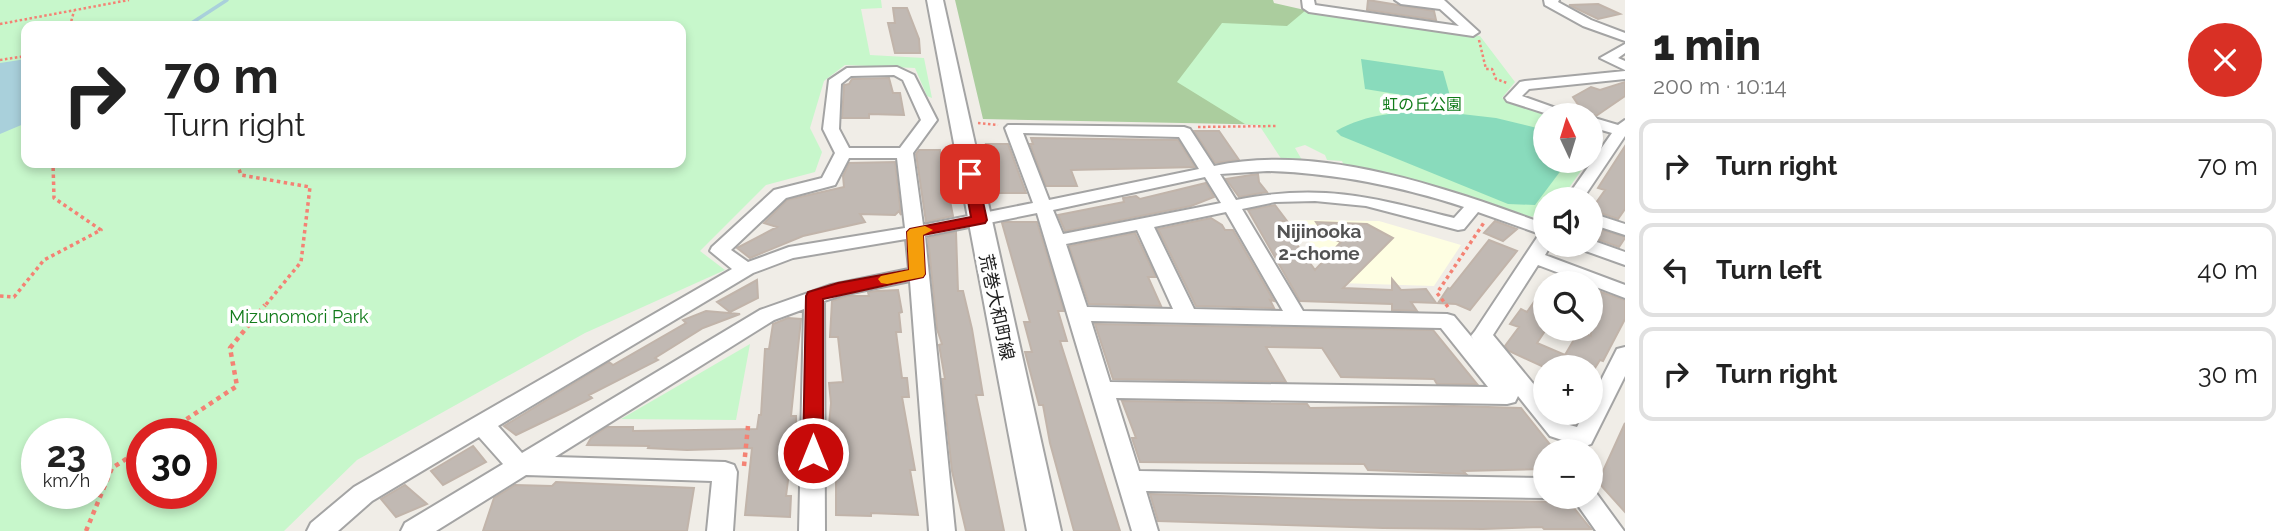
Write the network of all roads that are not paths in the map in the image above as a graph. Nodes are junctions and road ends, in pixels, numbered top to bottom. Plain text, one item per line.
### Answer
1 (935, 0) edge
2 (1308, 0) edge
3 (1401, 0) edge
4 (1553, 0) edge
5 (1439, 3) edge
6 (1625, 37) edge
7 (1625, 48) edge
8 (1625, 66) edge
9 (1625, 75) edge
10 (1533, 104) edge
11 (1603, 124) edge
12 (1622, 128) edge
13 (843, 153) junction
14 (905, 153) junction
15 (1210, 173) junction
16 (1582, 187) edge
17 (1231, 205) junction
18 (1475, 205) junction
19 (1044, 207) junction
20 (979, 220) junction
21 (1603, 222) edge
22 (1143, 223) junction
23 (1533, 226) edge
24 (1625, 230) edge
25 (915, 232) junction
26 (1056, 241) junction
27 (1603, 251) edge
28 (1535, 257) edge
29 (1556, 257) edge
30 (1625, 259) edge
31 (746, 269) junction
32 (917, 274) junction
33 (1625, 292) edge
34 (814, 296) junction
35 (1078, 314) junction
36 (1187, 316) junction
37 (1297, 318) junction
38 (1625, 354) edge
39 (1102, 390) junction
40 (481, 423) junction
41 (518, 465) junction
42 (1130, 481) junction
43 (1533, 488) edge
44 (1594, 509) edge
45 (320, 531) edge
46 (414, 531) edge
47 (720, 531) edge
48 (813, 531) edge
49 (942, 531) edge
50 (1044, 531) edge
51 (1145, 531) edge
52 (1611, 531) edge

1 - 20 street, 荒巻大和町線
2 - 5 street
3 - 5 street
4 - 6 street
7 - 8 street
9 - 10 street
11 - 12 street
12 - 16 street
13 - 14 street
13 - 14 street
13 - 31 street
14 - 25 street
15 - 17 street
15 - 18 street
15 - 19 street
15 - 19 street
17 - 18 street
17 - 22 street
17 - 37 street
18 - 23 street
19 - 20 street
19 - 26 street
20 - 25 street
20 - 50 street, 荒巻大和町線
21 - 24 street
22 - 26 street
22 - 36 street
25 - 31 street
25 - 32 street
26 - 35 street
27 - 30 street
28 - 38 street
29 - 33 street
31 - 40 street
32 - 34 street
32 - 49 street
34 - 41 street
34 - 48 street
35 - 36 street
35 - 39 street
36 - 37 street
37 - 39 street
39 - 42 street
40 - 41 street
40 - 45 street
41 - 46 street
41 - 47 street
42 - 43 street
42 - 51 street
44 - 52 street

